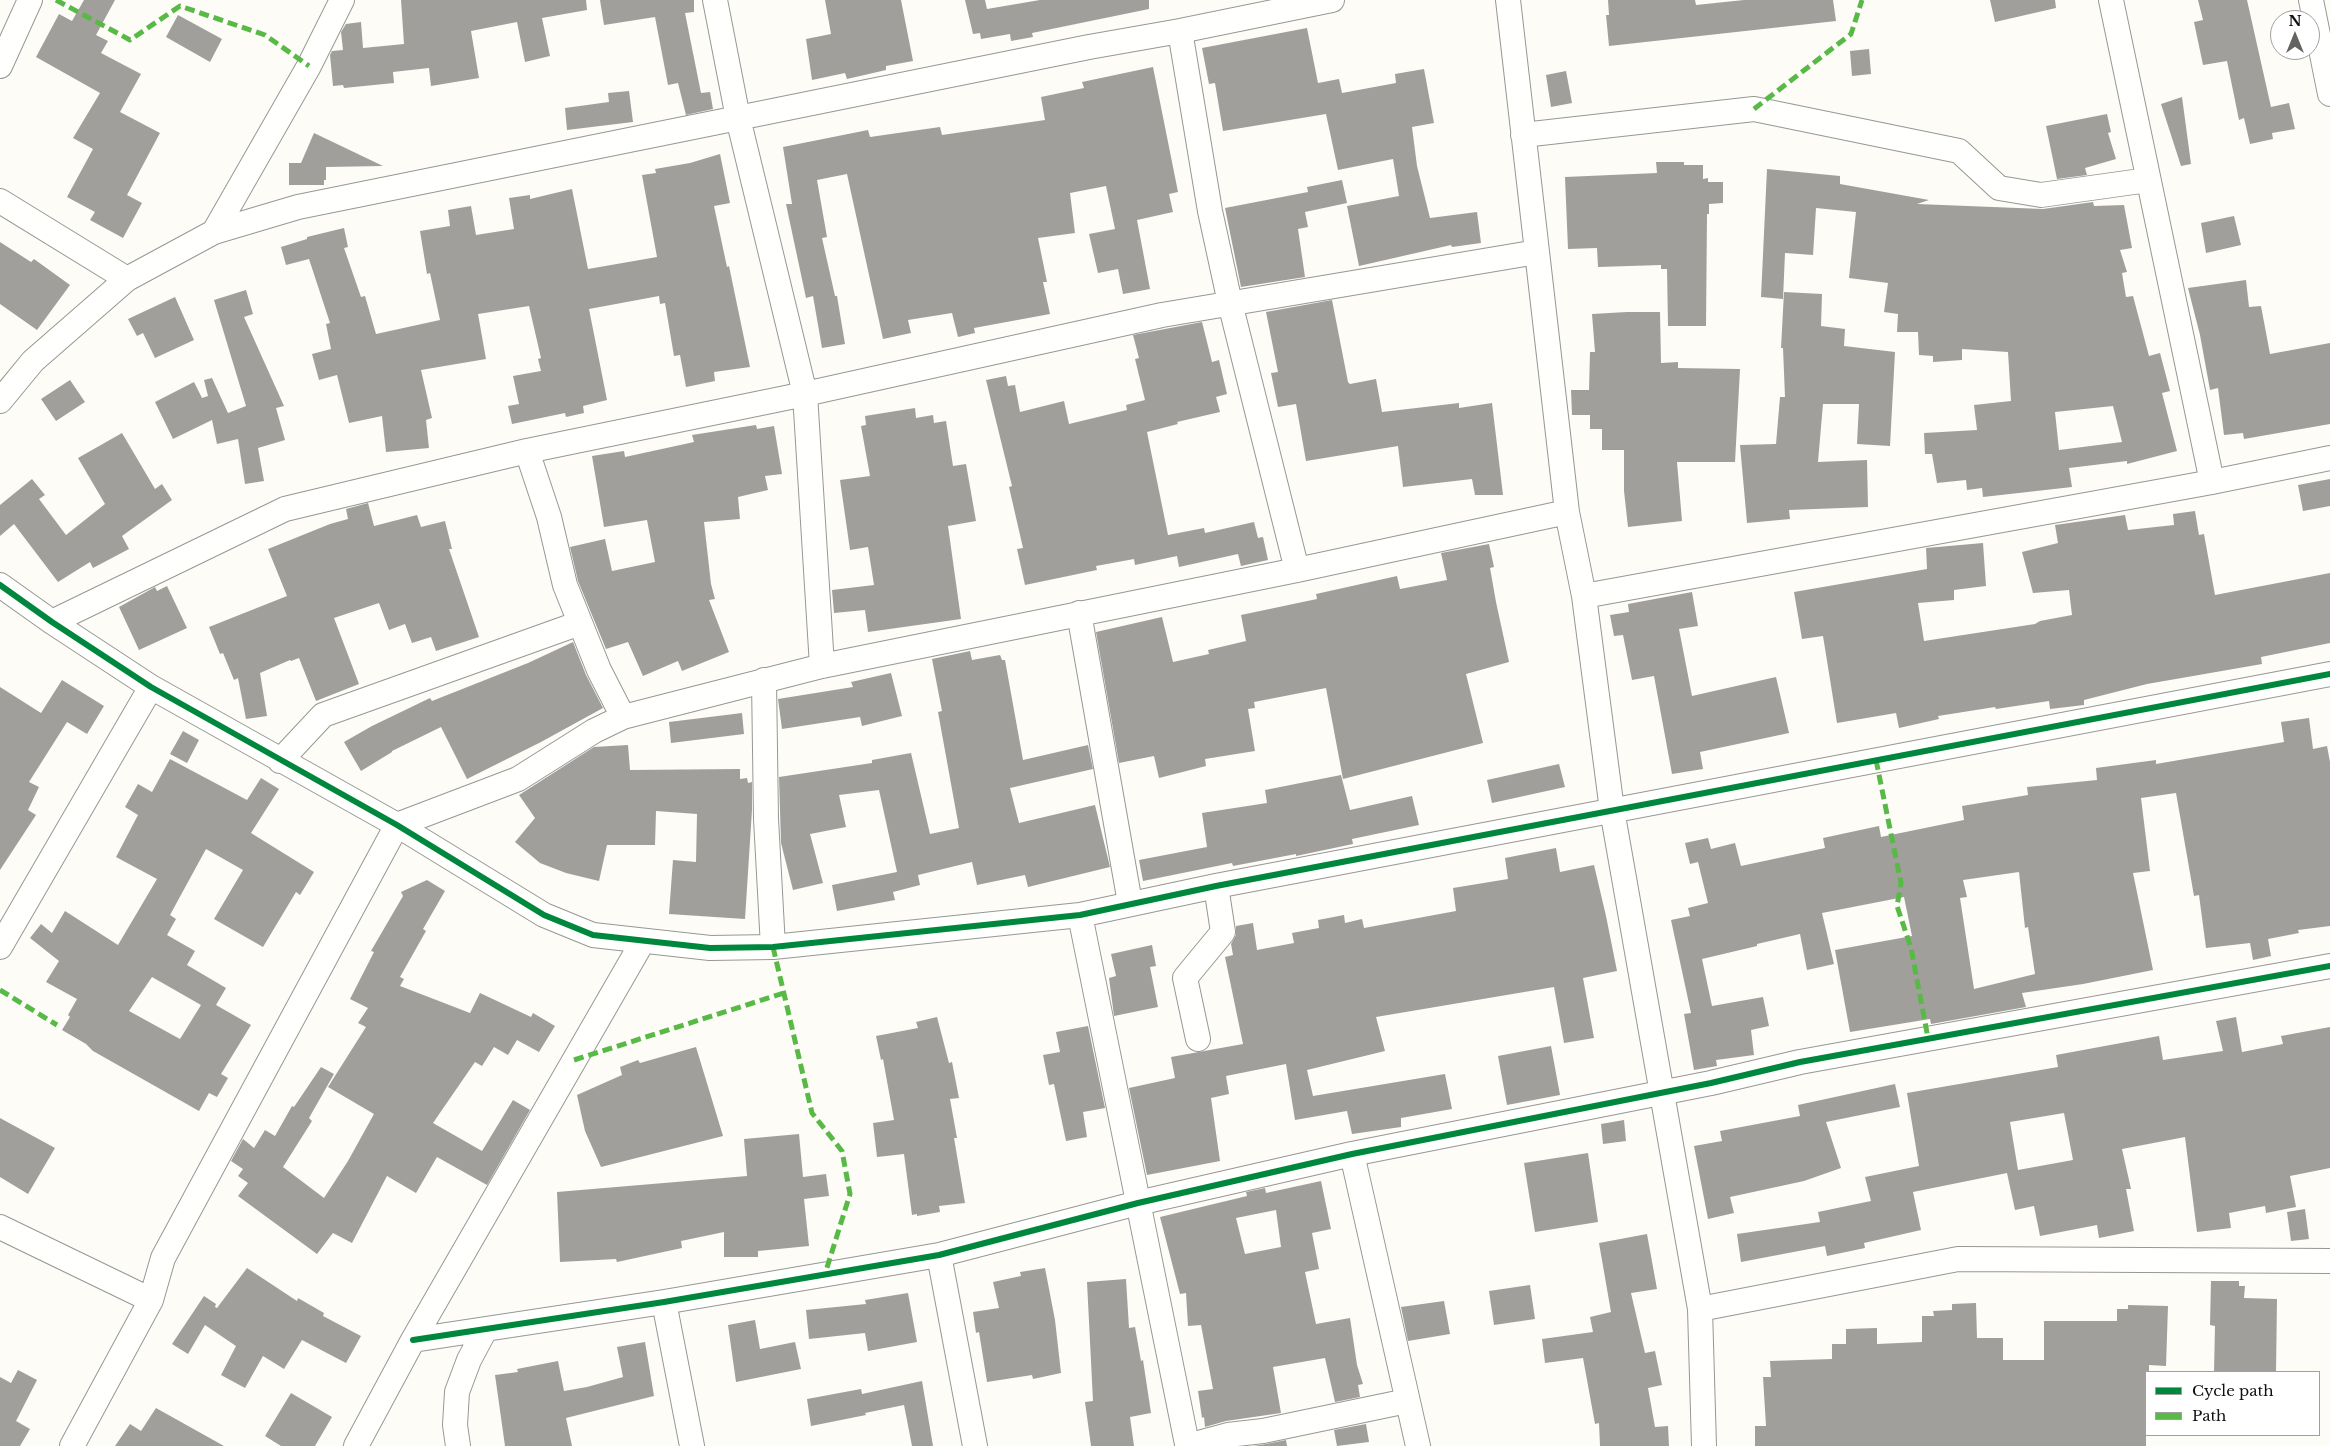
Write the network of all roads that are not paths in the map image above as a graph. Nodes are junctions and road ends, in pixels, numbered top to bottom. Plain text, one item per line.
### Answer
1 (30, 0) edge
2 (342, 0) edge
3 (715, 0) edge
4 (1332, 0) edge
5 (1508, 0) edge
6 (2110, 0) edge
7 (2312, 0) edge
8 (1180, 31) junction
9 (0, 66) edge
10 (2330, 94) edge
11 (738, 118) junction
12 (1523, 135) junction
13 (2148, 180) junction
14 (0, 201) edge
15 (214, 232) junction
16 (1537, 252) junction
17 (126, 279) junction
18 (1230, 303) junction
19 (805, 394) junction
20 (0, 401) edge
21 (527, 450) junction
22 (2330, 458) edge
23 (2212, 482) junction
24 (1567, 512) junction
25 (1297, 570) junction
26 (0, 585) edge
27 (1584, 596) junction
28 (1079, 613) junction
29 (52, 622) junction
30 (580, 623) junction
31 (822, 666) junction
32 (2330, 674) edge
33 (764, 680) junction
34 (151, 687) junction
35 (623, 717) junction
36 (280, 761) junction
37 (1612, 810) junction
38 (397, 825) junction
39 (1216, 886) junction
40 (1130, 903) junction
41 (1080, 915) junction
42 (643, 941) junction
43 (0, 947) edge
44 (773, 947) junction
45 (2330, 966) edge
46 (1198, 1039) dead end
47 (1662, 1092) junction
48 (1352, 1154) junction
49 (1138, 1203) junction
50 (0, 1227) edge
51 (939, 1255) junction
52 (2330, 1262) edge
53 (151, 1300) junction
54 (664, 1302) junction
55 (1700, 1309) junction
56 (485, 1330) junction
57 (413, 1340) junction
58 (1407, 1400) junction
59 (1187, 1445) edge
60 (72, 1446) edge
61 (356, 1446) edge
62 (458, 1446) edge
63 (692, 1446) edge
64 (975, 1446) edge
65 (1418, 1446) edge
66 (1704, 1446) edge

1 - 9 street
2 - 15 street
3 - 11 street
4 - 8 street
5 - 12 street
6 - 13 street
7 - 10 street
8 - 11 street
8 - 18 street
11 - 15 street
11 - 19 street
12 - 13 street
12 - 16 street
13 - 23 street
14 - 17 street
15 - 17 street
16 - 18 street
16 - 24 street
17 - 20 street
18 - 19 street
18 - 25 street
19 - 21 street
19 - 31 street
21 - 29 street
21 - 30 street
22 - 23 street
23 - 27 street
24 - 25 street
24 - 27 street
25 - 28 street
26 - 29 street
27 - 37 street
28 - 31 street
28 - 40 street
29 - 34 street
30 - 35 street
30 - 36 street
31 - 33 street
32 - 37 street
33 - 35 street
33 - 44 street
34 - 36 street
34 - 43 street
35 - 38 street
36 - 38 street
37 - 39 street
37 - 47 street
38 - 42 street
38 - 53 street
39 - 40 street
39 - 46 street
40 - 41 street
41 - 44 street
41 - 49 street
42 - 44 street
42 - 57 street
45 - 47 street
47 - 48 street
47 - 55 street
48 - 49 street
48 - 58 street
49 - 51 street
49 - 59 street
50 - 53 street
51 - 54 street
51 - 64 street
52 - 55 street
53 - 60 street
54 - 56 street
54 - 63 street
55 - 66 street
56 - 57 street
56 - 62 street
57 - 61 street
58 - 59 street
58 - 65 street

